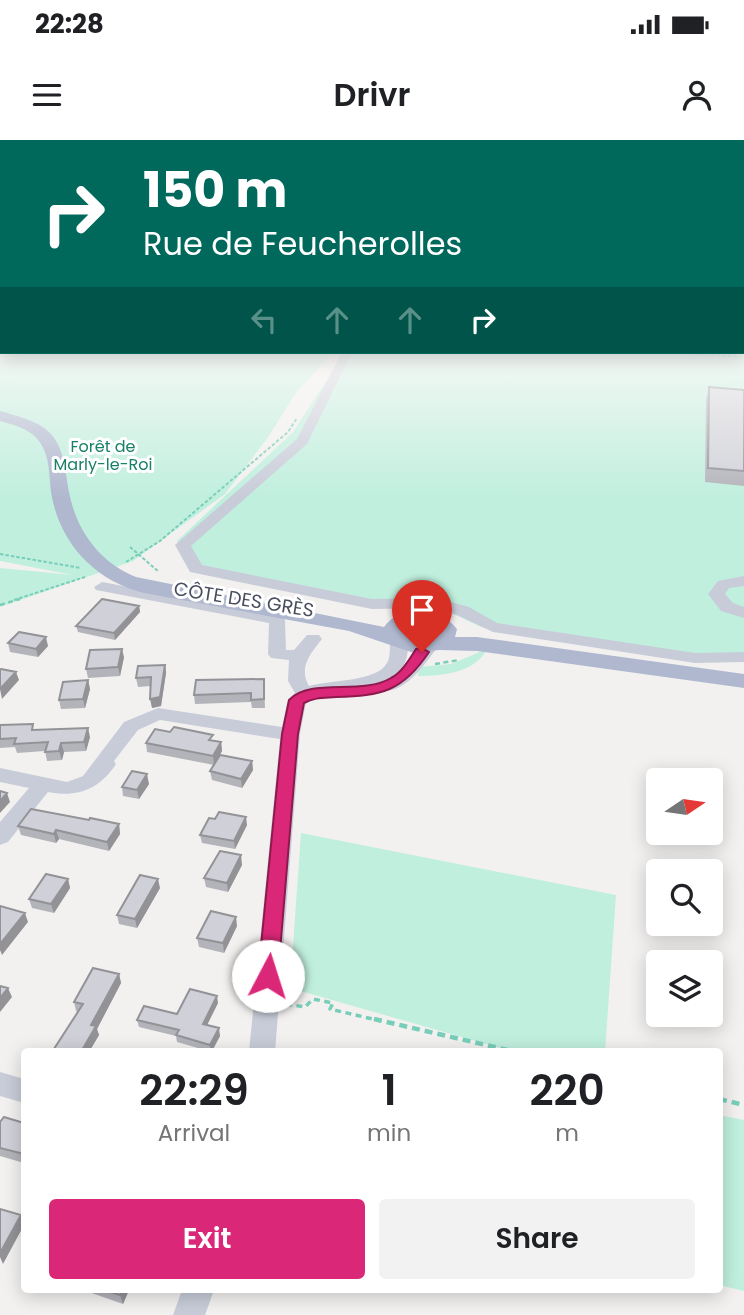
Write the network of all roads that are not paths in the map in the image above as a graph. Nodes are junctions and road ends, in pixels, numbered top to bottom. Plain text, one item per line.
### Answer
1 (328, 389) edge
2 (0, 416) edge
3 (90, 555) junction
4 (744, 582) edge
5 (102, 587) road end
6 (744, 613) edge
7 (399, 632) junction
8 (313, 639) dead end
9 (436, 646) junction
10 (298, 656) junction
11 (744, 657) edge
12 (741, 679) edge
13 (307, 694) junction
14 (290, 734) junction
15 (0, 775) edge
16 (43, 784) junction
17 (0, 837) edge
18 (262, 1048) edge
19 (0, 1084) edge
20 (21, 1090) edge
21 (197, 1293) edge
22 (189, 1315) edge

1 - 11 street
2 - 3 main road, CÔTE DES GRÈS
3 - 7 main road, CÔTE DES GRÈS
3 - 7 main road, CÔTE DES GRÈS
4 - 6 street
5 - 10 street
7 - 9 main road
7 - 13 street
8 - 10 street
9 - 12 main road
9 - 13 street
10 - 13 street
13 - 14 street
14 - 16 street
14 - 18 street
15 - 16 street
16 - 17 street
19 - 20 street
21 - 22 street

